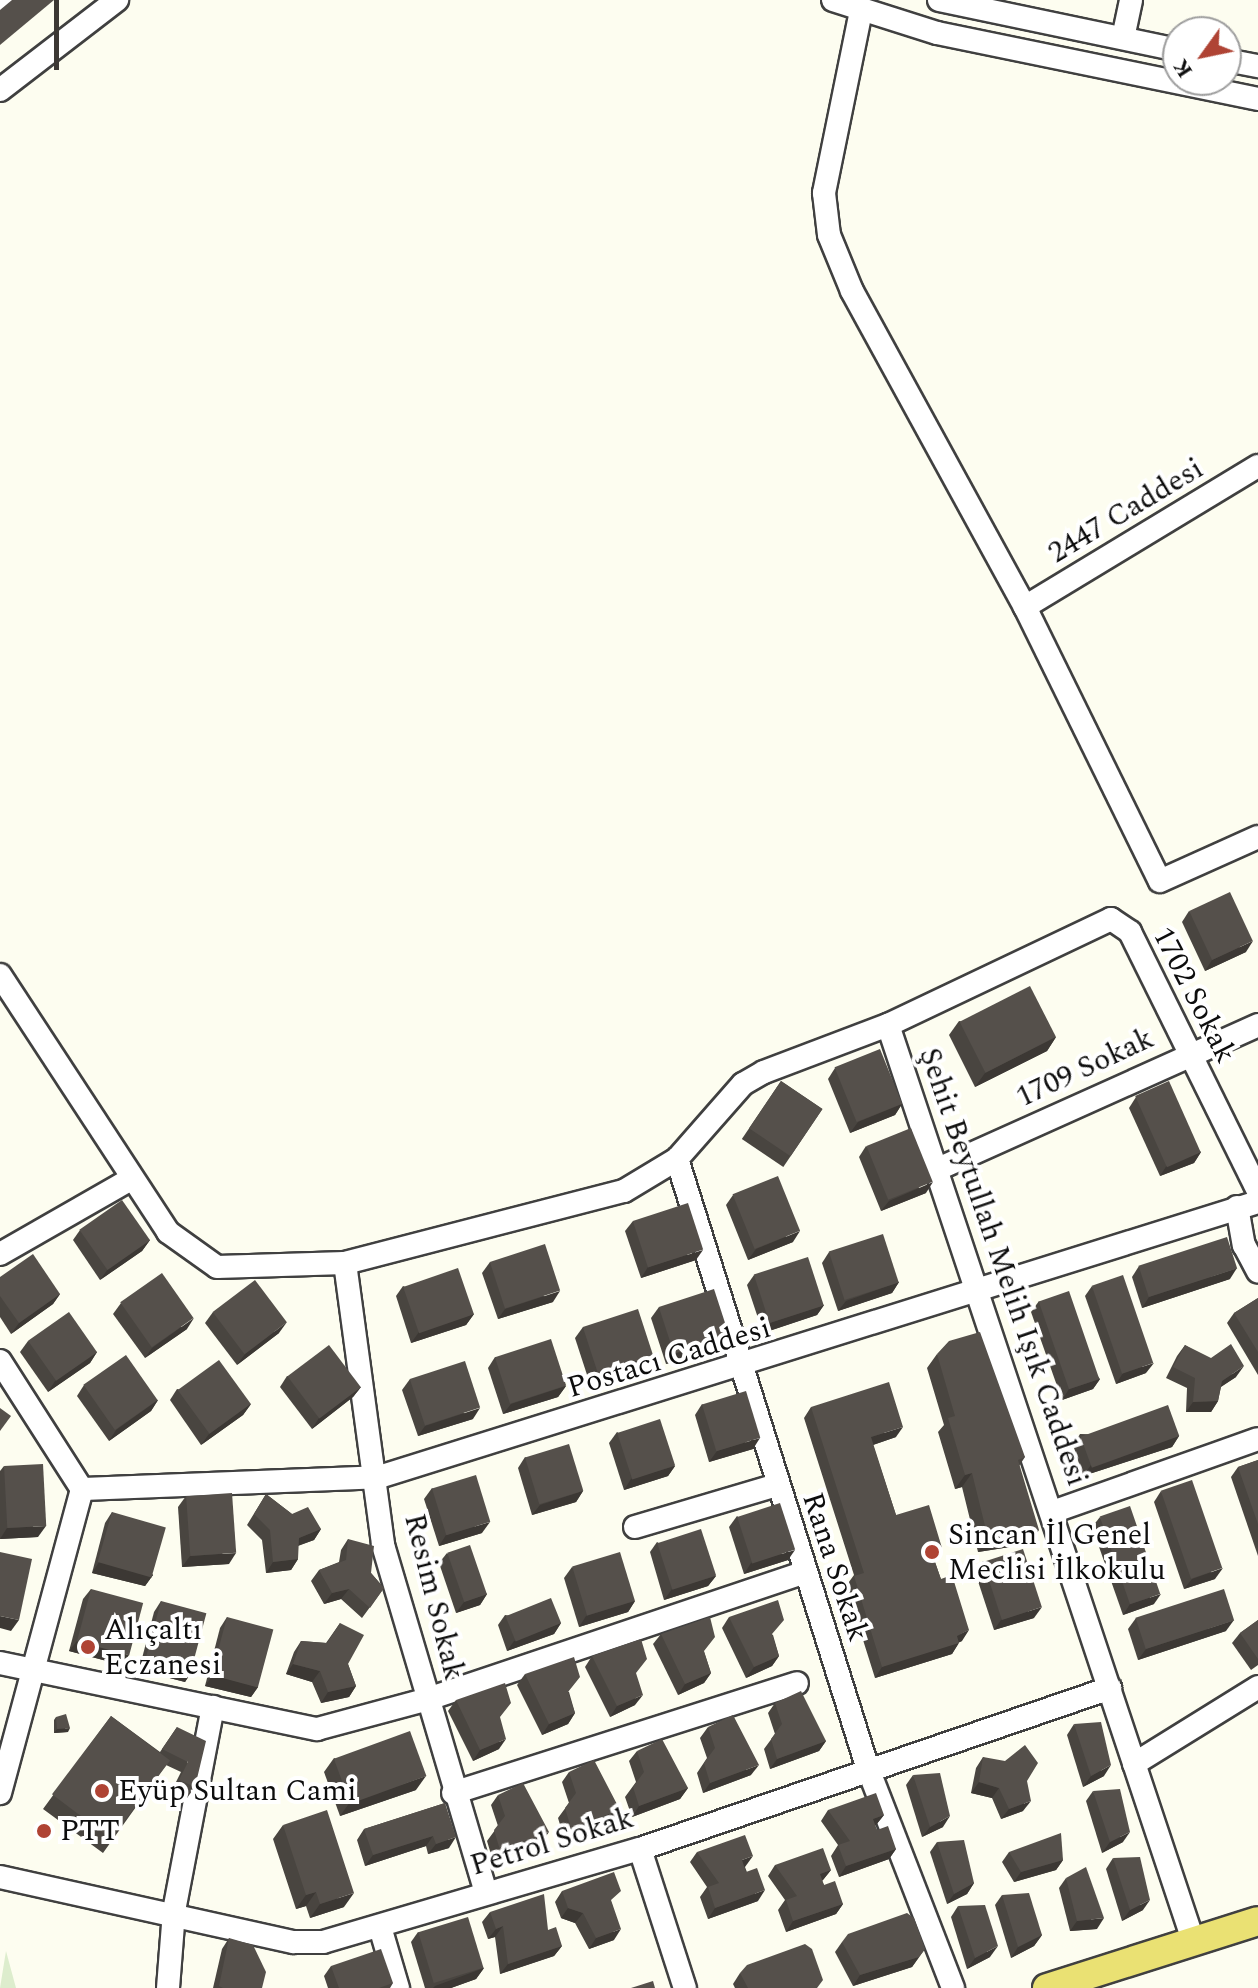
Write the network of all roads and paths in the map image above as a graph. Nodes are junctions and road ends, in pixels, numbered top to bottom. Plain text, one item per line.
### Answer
1 (833, 0) edge
2 (939, 0) edge
3 (1131, 0) edge
4 (102, 3) edge
5 (861, 11) junction
6 (1123, 38) junction
7 (1162, 47) edge
8 (0, 90) edge
9 (1258, 99) edge
10 (1258, 466) edge
11 (1025, 607) junction
12 (1258, 837) edge
13 (0, 975) edge
14 (888, 1025) junction
15 (1258, 1025) edge
16 (1192, 1051) junction
17 (677, 1159) junction
18 (938, 1169) junction
19 (129, 1180) junction
20 (1258, 1191) edge
21 (1248, 1204) edge
22 (0, 1254) edge
23 (345, 1263) junction
24 (1258, 1271) edge
25 (980, 1292) junction
26 (0, 1361) edge
27 (741, 1368) junction
28 (1258, 1439) edge
29 (379, 1477) junction
30 (777, 1485) junction
31 (82, 1489) junction
32 (1055, 1511) junction
33 (635, 1527) dead end
34 (805, 1572) junction
35 (0, 1663) edge
36 (32, 1674) junction
37 (797, 1683) dead end
38 (1258, 1687) edge
39 (1110, 1688) junction
40 (428, 1699) junction
41 (213, 1707) junction
42 (1134, 1764) junction
43 (867, 1766) junction
44 (0, 1793) edge
45 (453, 1793) junction
46 (640, 1849) junction
47 (0, 1877) edge
48 (486, 1893) junction
49 (174, 1911) junction
50 (1258, 1921) edge
51 (380, 1927) junction
52 (1193, 1940) junction
53 (168, 1988) edge
54 (398, 1988) edge
55 (685, 1988) edge
56 (953, 1988) edge
57 (1047, 1988) edge

1 - 5 street
2 - 6 street
3 - 6 street
4 - 8 street
5 - 9 street
5 - 11 street
6 - 7 street
10 - 11 street, 2447 Caddesi
11 - 12 street
13 - 19 street
14 - 16 street, 1702 Sokak
14 - 17 street
14 - 18 street, Şehit Beytullah Melih Işık Caddesi
15 - 16 street, 1709 Sokak
16 - 18 street, 1709 Sokak
16 - 20 street, 1702 Sokak
17 - 23 street
17 - 27 street, Rana Sokak
18 - 25 street, Şehit Beytullah Melih Işık Caddesi
19 - 22 street
19 - 23 street
21 - 24 street
21 - 25 street, Postacı Caddesi
23 - 29 street, Resim Sokak
25 - 27 street, Postacı Caddesi
25 - 32 street, Şehit Beytullah Melih Işık Caddesi
26 - 31 street
27 - 29 street, Postacı Caddesi
27 - 30 street, Rana Sokak
28 - 32 street
29 - 31 street, Postacı Caddesi
29 - 40 street, Resim Sokak
30 - 33 street
30 - 34 street, Rana Sokak
31 - 36 street
32 - 39 street, Şehit Beytullah Melih Işık Caddesi
34 - 40 street
34 - 43 street, Rana Sokak
35 - 36 street
36 - 41 street
36 - 44 street
37 - 45 street
38 - 42 street
39 - 42 street, Şehit Beytullah Melih Işık Caddesi
39 - 43 street, Petrol Sokak
40 - 41 street
40 - 45 street, Resim Sokak
41 - 49 street
42 - 52 street, Şehit Beytullah Melih Işık Caddesi
43 - 46 street, Petrol Sokak
43 - 56 street, Rana Sokak
45 - 48 street, Resim Sokak
46 - 48 street, Petrol Sokak
46 - 55 street
47 - 49 street, Petrol Sokak
48 - 51 street, Petrol Sokak
49 - 51 street, Petrol Sokak
49 - 53 street
50 - 52 main road
51 - 54 street
52 - 57 main road

